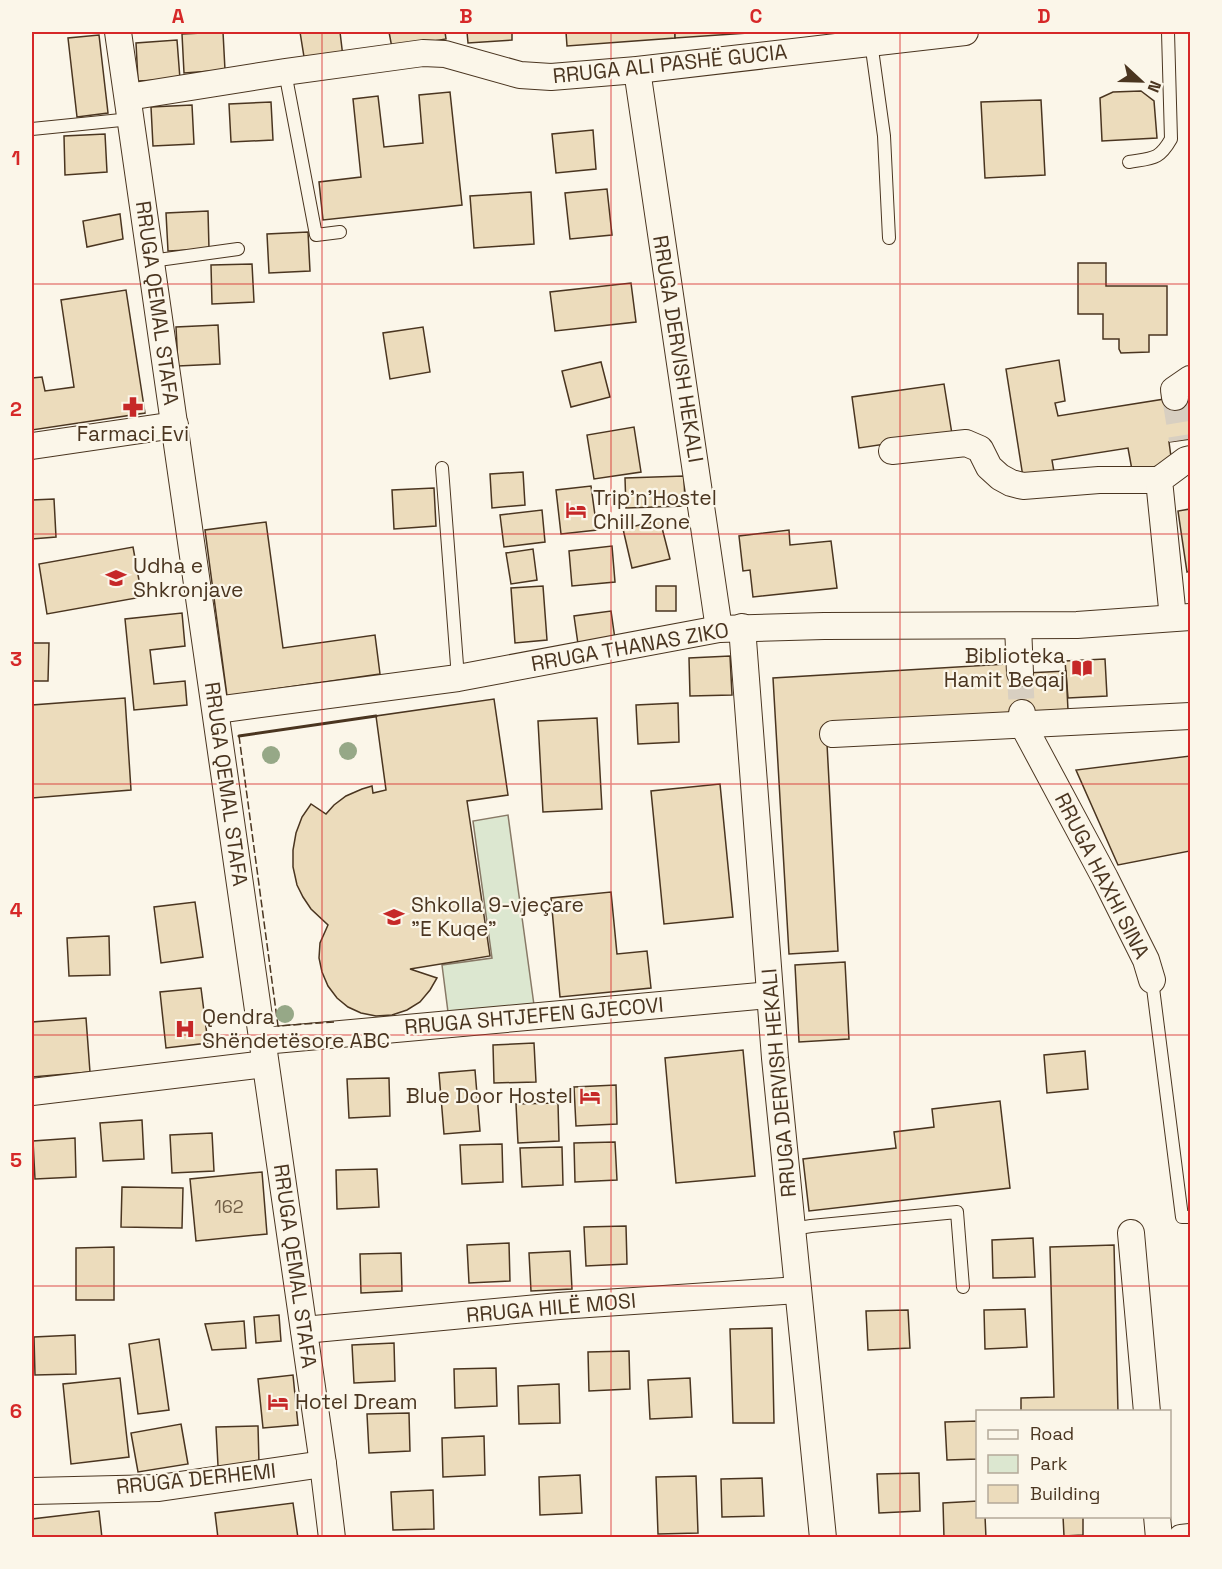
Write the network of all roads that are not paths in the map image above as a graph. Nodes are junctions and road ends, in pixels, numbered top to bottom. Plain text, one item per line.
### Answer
1 (118, 32) edge
2 (964, 32) edge
3 (1168, 32) edge
4 (871, 42) junction
5 (637, 70) junction
6 (285, 72) junction
7 (129, 108) junction
8 (32, 129) edge
9 (1129, 162) dead end
10 (340, 231) dead end
11 (889, 238) dead end
12 (238, 249) dead end
13 (151, 261) junction
14 (175, 425) junction
15 (32, 446) edge
16 (892, 451) dead end
17 (1186, 453) edge
18 (442, 468) dead end
19 (1159, 480) junction
20 (1182, 618) edge
21 (1018, 626) junction
22 (731, 628) junction
23 (1020, 673) tunnel mouth
24 (458, 678) junction
25 (216, 710) junction
26 (1191, 716) edge
27 (1023, 719) junction
28 (833, 734) dead end
29 (1152, 980) joint
30 (770, 995) junction
31 (264, 1053) junction
32 (32, 1092) edge
33 (1191, 1217) edge
34 (792, 1229) junction
35 (1131, 1233) dead end
36 (963, 1287) dead end
37 (798, 1290) junction
38 (304, 1330) junction
39 (1147, 1410) edge
40 (323, 1464) junction
41 (32, 1491) edge
42 (1157, 1518) edge
43 (1191, 1537) edge
44 (332, 1538) edge
45 (823, 1538) edge
46 (1159, 1538) edge
47 (1181, 1538) edge

1 - 7 street, RRUGA QEMAL STAFA
2 - 4 street, RRUGA ALI PASHË GUCIA
3 - 9 lane
4 - 5 street, RRUGA ALI PASHË GUCIA
4 - 11 lane
5 - 6 street, RRUGA ALI PASHË GUCIA
5 - 22 street, RRUGA DERVISH HEKALI
6 - 7 street, RRUGA ALI PASHË GUCIA
6 - 10 lane
7 - 8 lane
7 - 13 street, RRUGA QEMAL STAFA
12 - 13 lane
13 - 14 street, RRUGA QEMAL STAFA
14 - 15 street
14 - 25 street, RRUGA QEMAL STAFA
16 - 19 street
17 - 19 street
18 - 24 lane
19 - 20 street
20 - 21 street, RRUGA THANAS ZIKO
21 - 22 street, RRUGA THANAS ZIKO
21 - 23 street
22 - 24 street, RRUGA THANAS ZIKO
22 - 30 street, RRUGA DERVISH HEKALI
24 - 25 street, RRUGA THANAS ZIKO
25 - 31 street, RRUGA QEMAL STAFA
26 - 27 street
27 - 28 street
27 - 29 street, RRUGA HAXHI SINA
29 - 33 lane, RRUGA HAXHI SINA
30 - 31 street, RRUGA SHTJEFEN GJECOVI
30 - 34 street, RRUGA DERVISH HEKALI
31 - 32 street, RRUGA SHTJEFEN GJECOVI
31 - 38 street, RRUGA QEMAL STAFA
34 - 36 lane
34 - 37 street, RRUGA DERVISH HEKALI
35 - 39 street
37 - 38 street, RRUGA HILË MOSI
37 - 45 street, RRUGA DERVISH HEKALI
38 - 40 street, RRUGA QEMAL STAFA
40 - 41 street, RRUGA DERHEMI
40 - 44 street, RRUGA QEMAL STAFA
42 - 46 street
43 - 47 street

